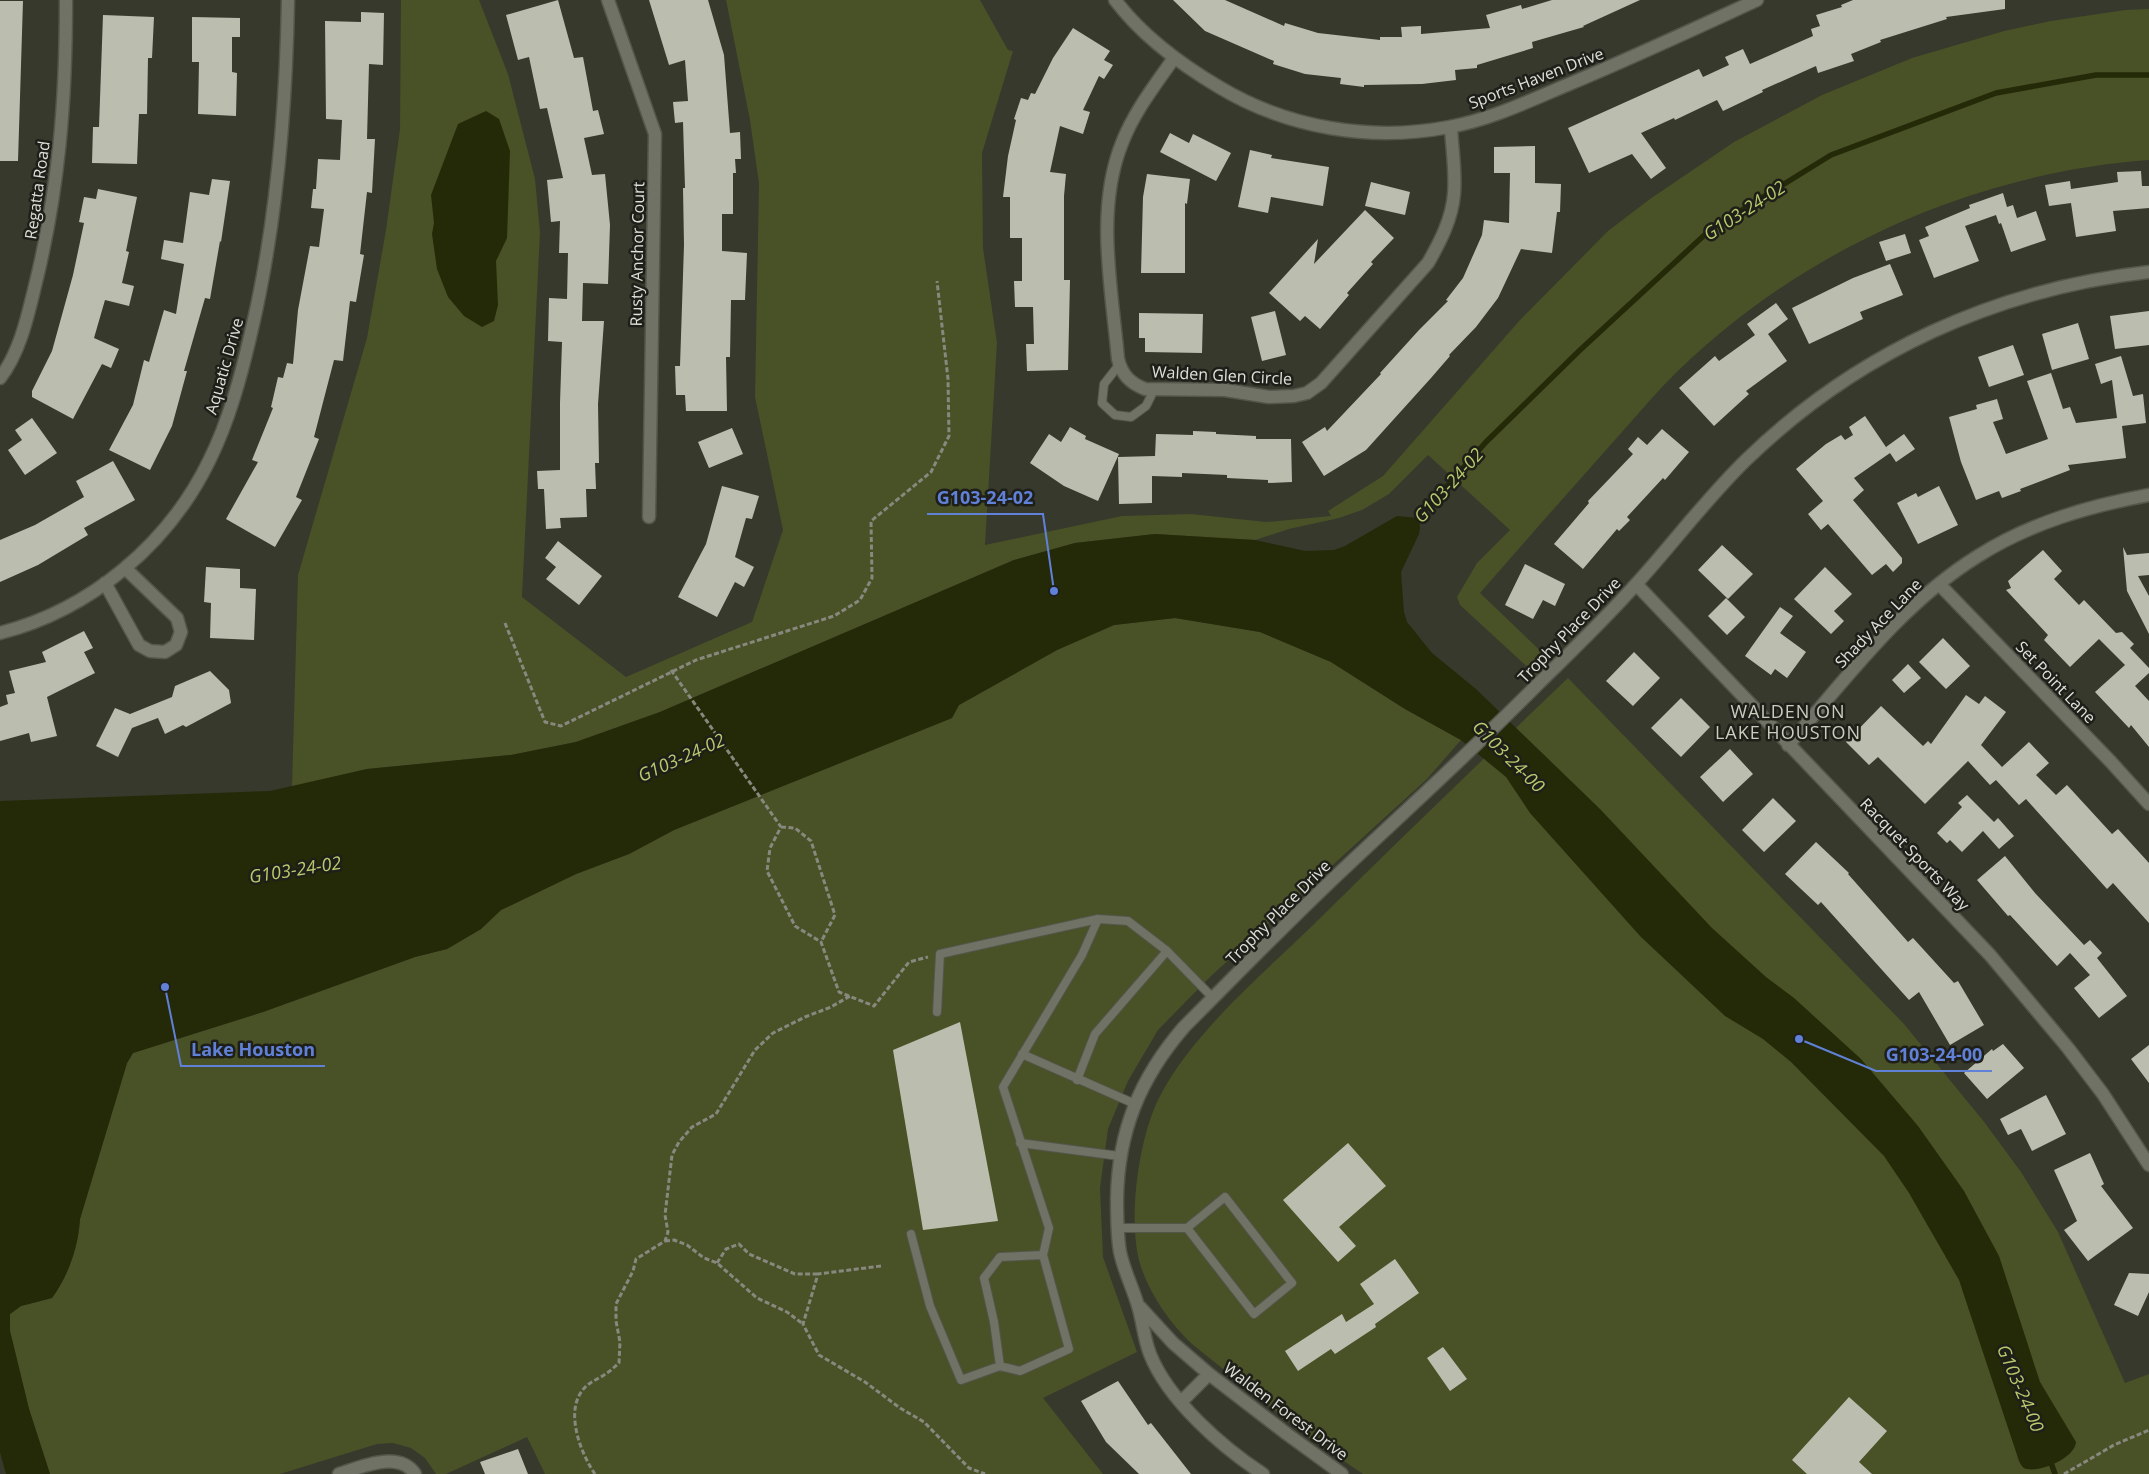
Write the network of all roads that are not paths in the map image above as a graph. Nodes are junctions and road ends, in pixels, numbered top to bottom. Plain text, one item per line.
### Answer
1 (66, 0) edge
2 (288, 0) edge
3 (608, 0) edge
4 (1115, 0) edge
5 (1757, 0) edge
6 (1174, 58) junction
7 (1451, 127) junction
8 (2149, 272) edge
9 (1119, 365) junction
10 (1, 377) edge
11 (1154, 390) junction
12 (2149, 494) edge
13 (649, 517) dead end
14 (125, 568) junction
15 (105, 583) junction
16 (1636, 584) junction
17 (1939, 584) junction
18 (0, 633) edge
19 (1788, 745) junction
20 (2149, 804) edge
21 (1098, 919) junction
22 (1167, 951) junction
23 (1213, 998) junction
24 (937, 1012) dead end
25 (1022, 1054) junction
26 (1078, 1080) junction
27 (1135, 1104) junction
28 (1020, 1142) junction
29 (1119, 1156) junction
30 (2149, 1165) edge
31 (1118, 1228) junction
32 (1187, 1228) junction
33 (912, 1234) dead end
34 (1043, 1255) junction
35 (1138, 1306) junction
36 (1000, 1366) junction
37 (1209, 1374) junction
38 (1181, 1402) junction
39 (340, 1474) edge
40 (415, 1474) edge
41 (1263, 1474) edge
42 (1342, 1474) edge

1 - 10 street, Regatta Road
2 - 14 street, Aquatic Drive
3 - 13 street, Rusty Anchor Court
4 - 6 street, Sports Haven Drive
5 - 7 street, Sports Haven Drive
6 - 7 street, Sports Haven Drive
6 - 9 street
7 - 11 street, Walden Glen Circle
8 - 16 street, Trophy Place Drive
9 - 11 street, Walden Glen Circle
9 - 11 lane
12 - 17 street, Shady Ace Lane
14 - 15 street, Aquatic Drive
14 - 15 street
15 - 18 street, Aquatic Drive
16 - 19 street, Racquet Sports Way
16 - 23 street, Trophy Place Drive
17 - 19 street, Shady Ace Lane
17 - 20 street, Set Point Lane
19 - 30 street, Racquet Sports Way
21 - 22 lane
21 - 24 lane
21 - 25 lane
22 - 23 lane
22 - 26 lane
23 - 27 street, Trophy Place Drive
25 - 26 lane
25 - 28 lane
26 - 27 lane
27 - 29 street, Trophy Place Drive
28 - 29 lane
28 - 34 lane
29 - 31 street, Walden Forest Drive
31 - 32 lane
31 - 35 street, Walden Forest Drive
32 - 32 lane
33 - 36 lane
34 - 36 lane
34 - 36 lane
35 - 37 street, Walden Forest Drive
35 - 38 street, Walden Forest Drive
37 - 38 street, Walden Forest Drive
37 - 42 street, Walden Forest Drive
38 - 41 street, Walden Forest Drive
39 - 40 street

